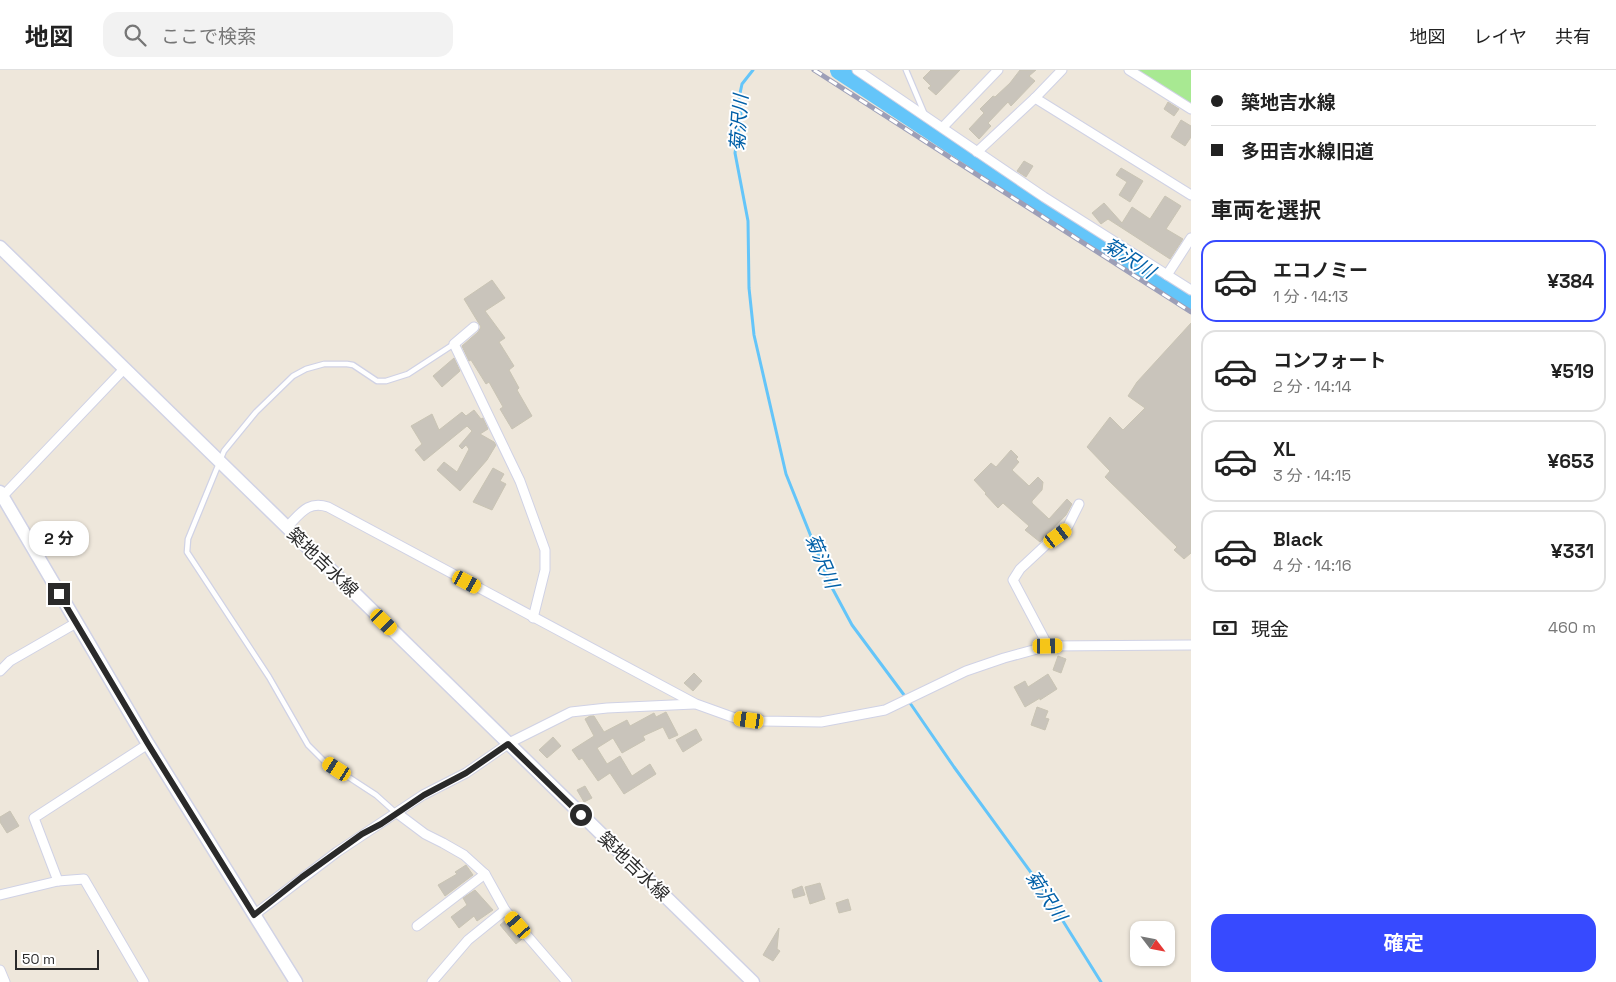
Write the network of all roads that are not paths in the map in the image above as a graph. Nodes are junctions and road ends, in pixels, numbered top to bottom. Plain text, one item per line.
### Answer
1 (857, 70) edge
2 (906, 70) edge
3 (998, 70) edge
4 (1062, 70) edge
5 (1129, 70) edge
6 (1035, 98) junction
7 (1191, 109) edge
8 (925, 115) junction
9 (943, 127) junction
10 (977, 152) junction
11 (1191, 195) edge
12 (1191, 238) edge
13 (0, 247) edge
14 (1167, 275) junction
15 (1191, 290) edge
16 (474, 327) dead end
17 (454, 344) junction
18 (124, 369) junction
19 (218, 461) junction
20 (1, 494) edge
21 (1079, 504) dead end
22 (287, 527) junction
23 (533, 618) junction
24 (76, 623) junction
25 (1191, 645) edge
26 (1048, 646) junction
27 (0, 671) edge
28 (696, 704) junction
29 (148, 744) junction
30 (508, 744) junction
31 (397, 813) junction
32 (484, 874) junction
33 (58, 881) junction
34 (0, 895) edge
35 (505, 910) junction
36 (254, 915) junction
37 (416, 926) dead end
38 (0, 970) edge
39 (5, 982) edge
40 (144, 982) edge
41 (296, 982) edge
42 (432, 982) edge
43 (567, 982) edge
44 (753, 982) edge

1 - 8 street
2 - 8 lane
3 - 9 street
4 - 6 street
5 - 7 street
6 - 10 street
6 - 11 street
8 - 9 street
9 - 10 street
10 - 14 street
12 - 14 street
13 - 18 main road, 築地吉水線
14 - 15 street
16 - 17 street
17 - 19 lane
17 - 23 street
18 - 19 main road, 築地吉水線
18 - 20 street
19 - 22 main road, 築地吉水線
19 - 31 lane
20 - 24 main road
21 - 26 street
22 - 23 street
22 - 30 main road, 築地吉水線
23 - 28 street
24 - 27 street
24 - 29 main road
25 - 26 street
26 - 28 street
28 - 30 street
29 - 33 street
29 - 36 main road
30 - 31 street
30 - 44 main road, 築地吉水線
31 - 32 street
31 - 36 street
32 - 35 street
32 - 37 street
33 - 34 street
33 - 40 street
35 - 42 street
35 - 43 street
36 - 41 main road
38 - 39 street

